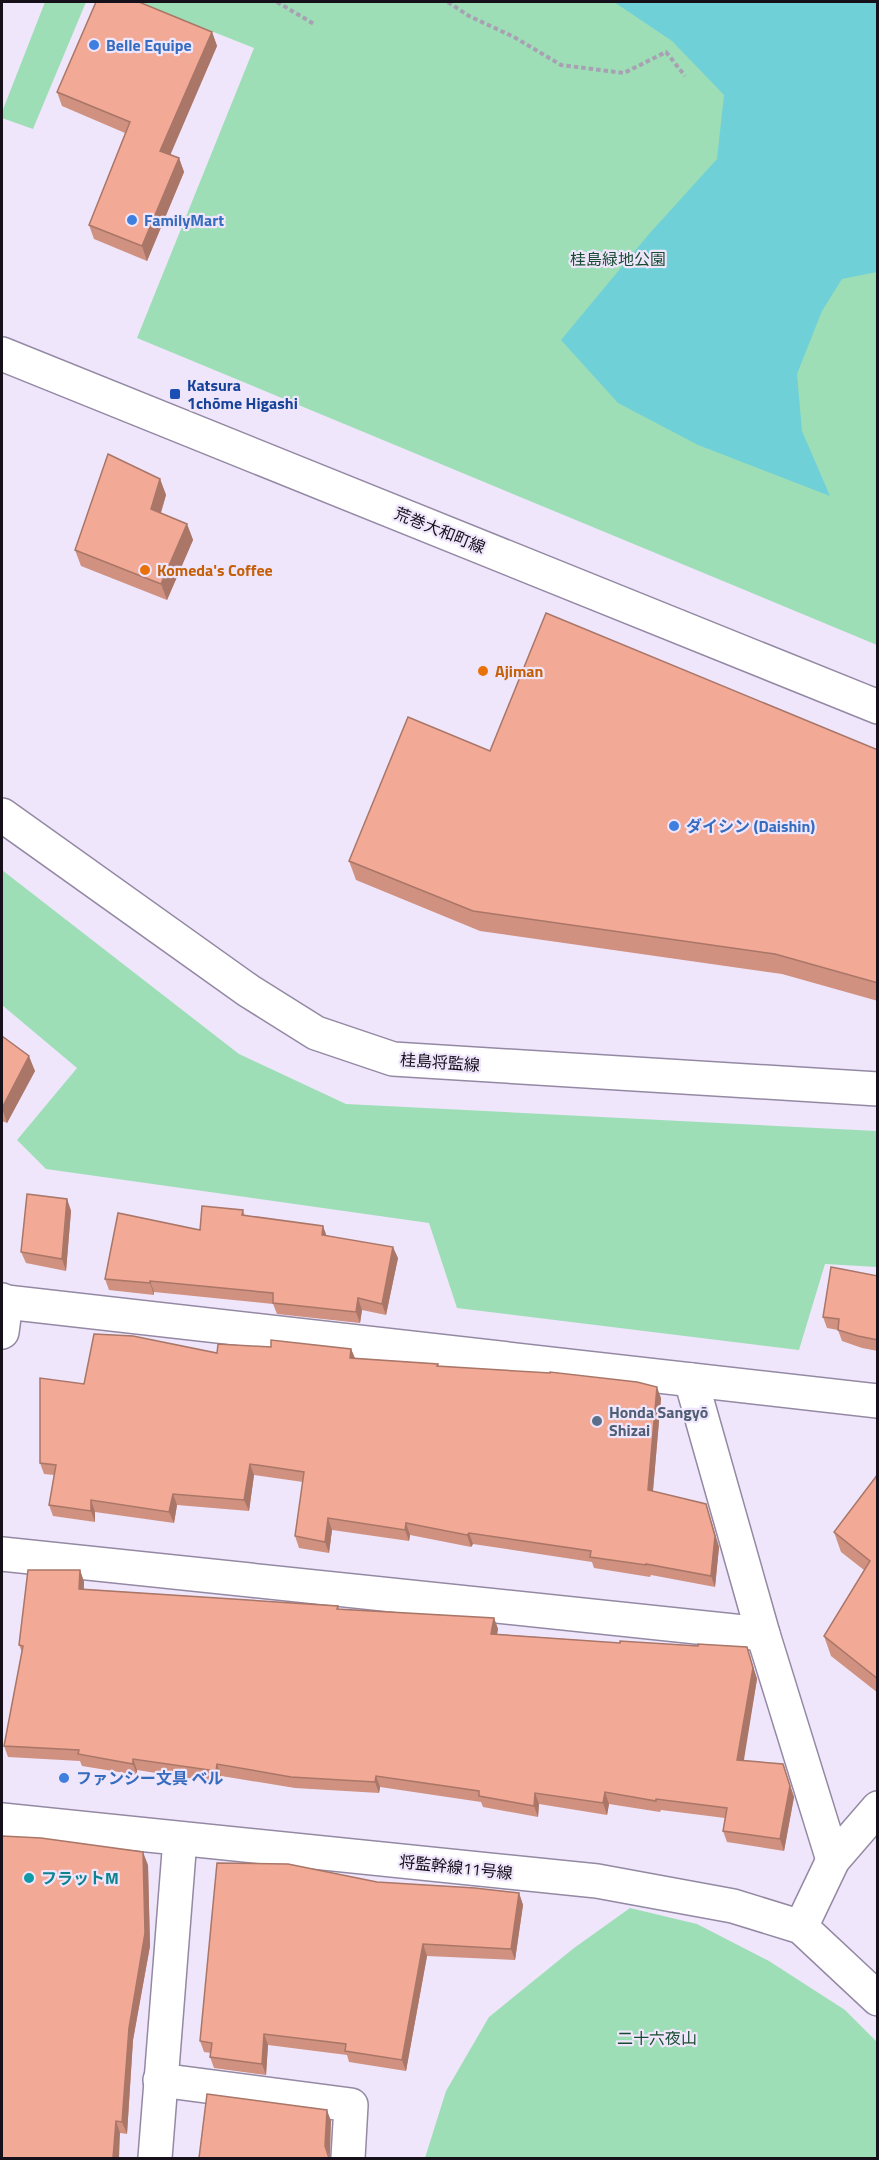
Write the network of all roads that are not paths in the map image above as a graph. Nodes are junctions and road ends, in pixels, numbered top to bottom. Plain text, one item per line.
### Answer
1 (2, 354) edge
2 (878, 707) edge
3 (2, 815) edge
4 (878, 1089) edge
5 (3, 1311) edge
6 (691, 1380) junction
7 (878, 1401) edge
8 (2, 1554) edge
9 (763, 1634) junction
10 (878, 1808) edge
11 (2, 1820) edge
12 (180, 1839) junction
13 (832, 1860) junction
14 (801, 1927) junction
15 (878, 1999) edge
16 (160, 2080) junction
17 (155, 2158) edge
18 (348, 2158) edge

1 - 2 street, 荒巻大和町線
3 - 4 street, 桂島将監線
5 - 6 street
6 - 7 street
6 - 9 street
8 - 9 street
9 - 13 street
10 - 13 street
11 - 12 street, 将監幹線11号線
12 - 14 street, 将監幹線11号線
12 - 16 street
13 - 14 street
14 - 15 street, 将監幹線11号線
16 - 17 street
16 - 18 street

